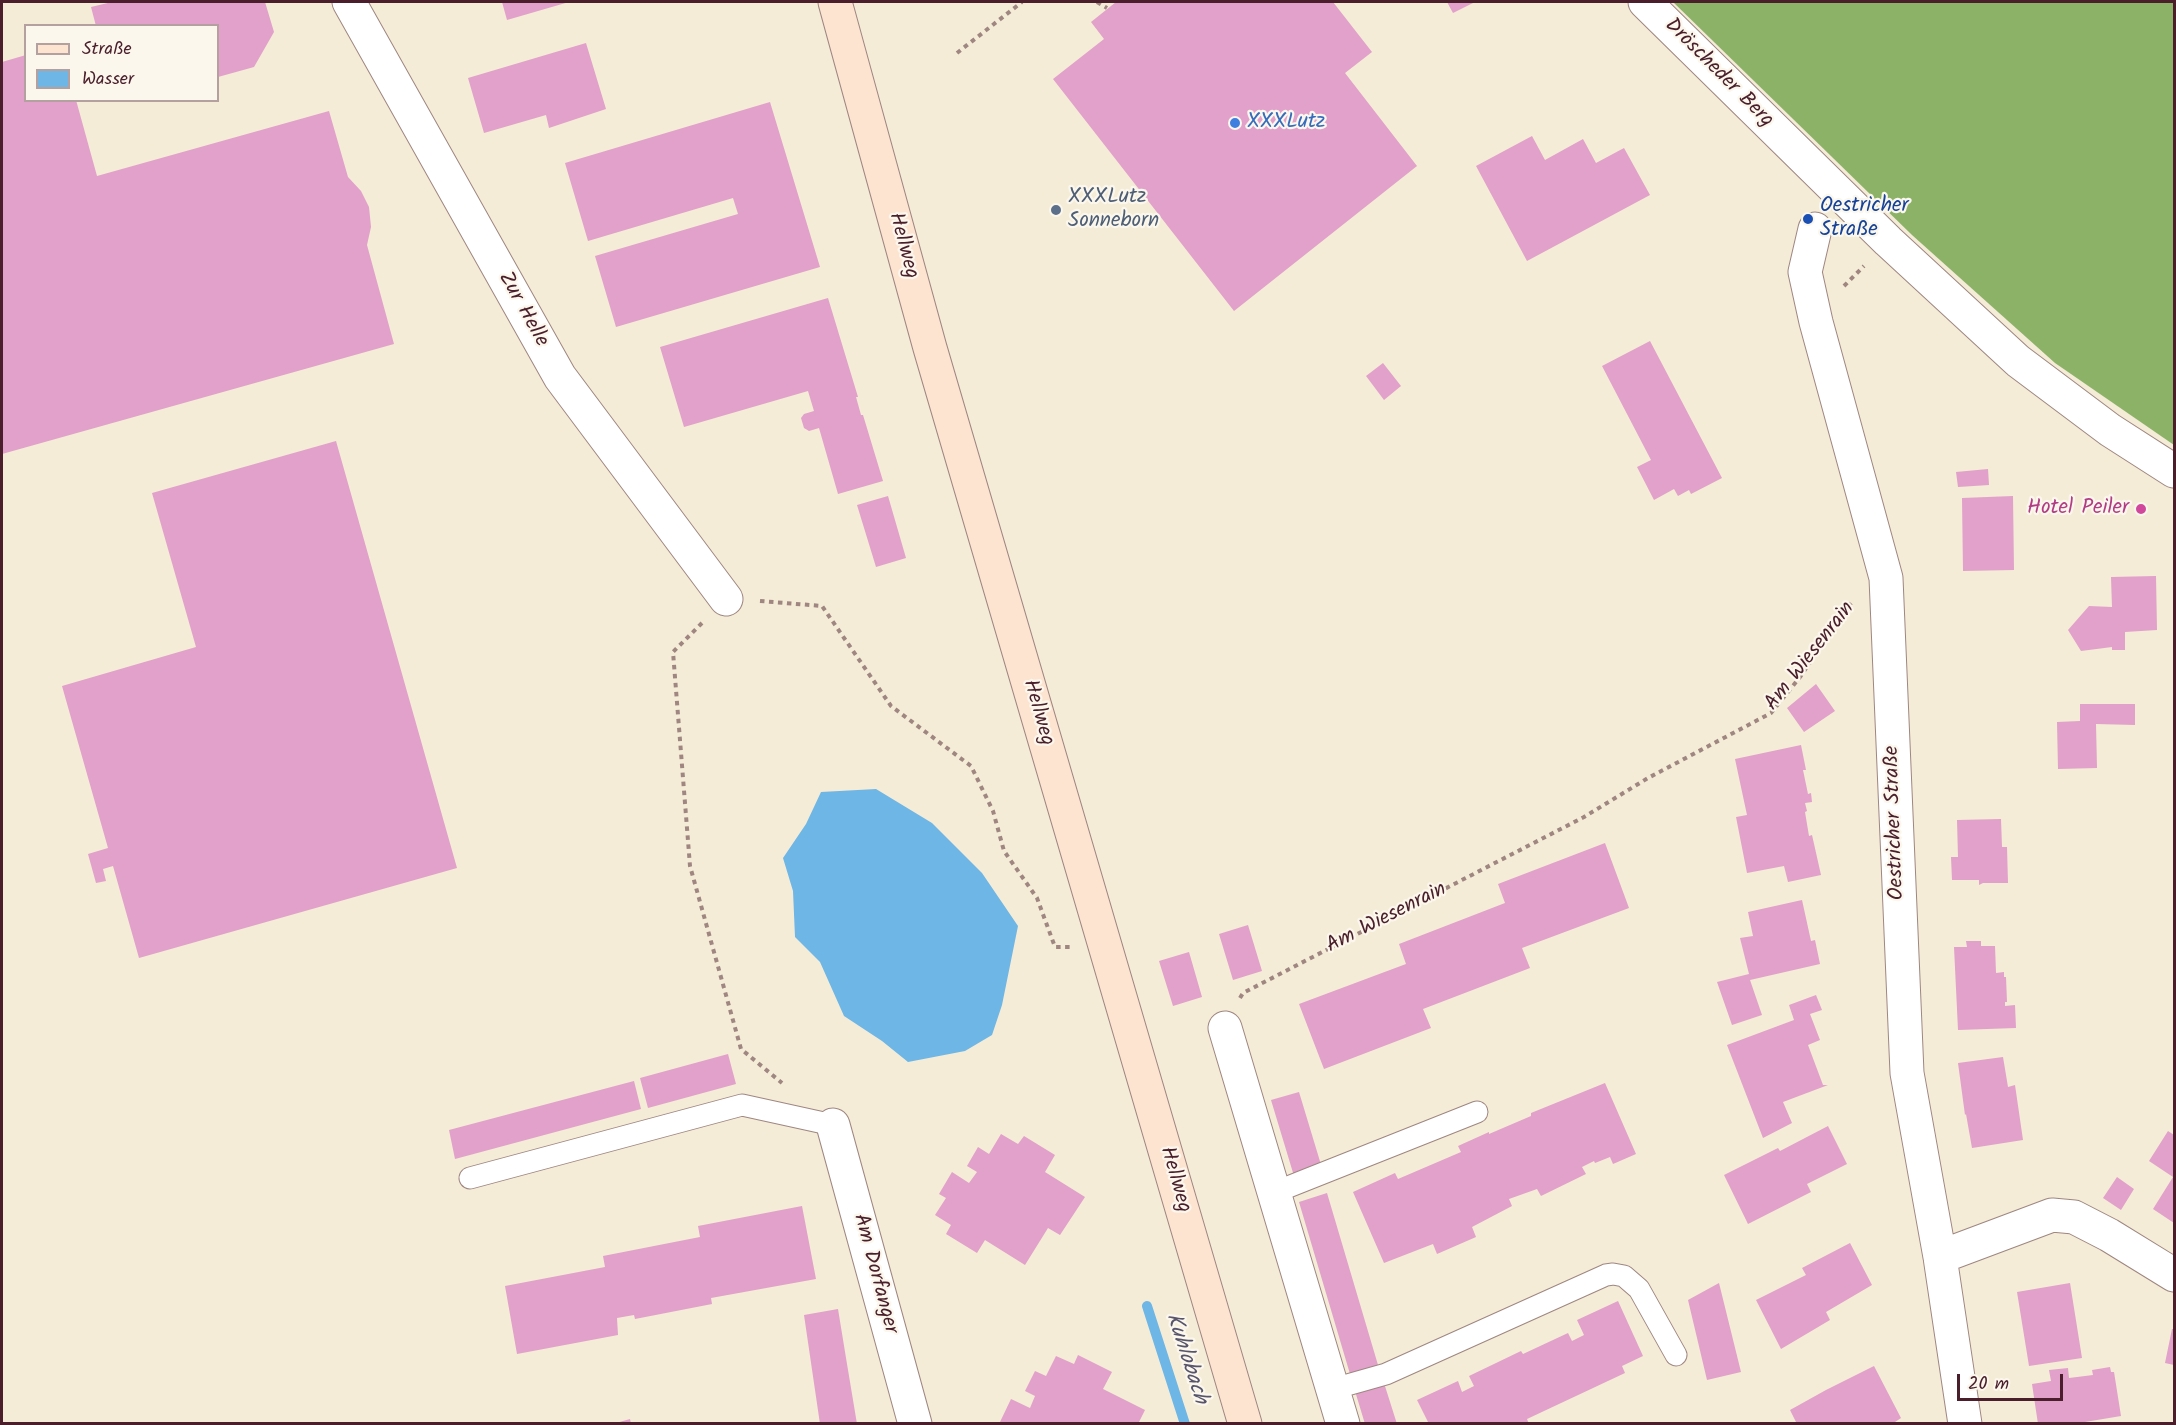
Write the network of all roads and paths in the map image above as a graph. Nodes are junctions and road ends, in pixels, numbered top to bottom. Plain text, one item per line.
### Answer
1 (349, 2) edge
2 (835, 2) edge
3 (1022, 2) edge
4 (1097, 2) edge
5 (1645, 2) edge
6 (1107, 8) dead end
7 (957, 53) dead end
8 (1815, 229) dead end
9 (1888, 241) junction
10 (1816, 322) junction
11 (2175, 471) edge
12 (1886, 578) junction
13 (726, 599) junction
14 (1107, 949) junction
15 (1225, 1028) joint
16 (787, 1087) dead end
17 (1477, 1112) dead end
18 (833, 1125) joint
19 (470, 1178) dead end
20 (1273, 1193) junction
21 (1940, 1257) junction
22 (2175, 1275) edge
23 (1676, 1355) dead end
24 (1333, 1389) junction
25 (915, 1424) edge
26 (1245, 1424) edge
27 (1344, 1424) edge
28 (1965, 1424) edge

1 - 13 street, Zur Helle
2 - 14 street, Hellweg
3 - 7 path
4 - 6 path
5 - 9 street, Dröscheder Berg
8 - 10 street, Oestricher Straße
9 - 10 path
9 - 11 street
10 - 12 street, Oestricher Straße
12 - 15 path, Am Wiesenrain
12 - 21 street, Oestricher Straße
13 - 14 path
13 - 16 path
14 - 26 street, Hellweg
15 - 20 street
17 - 20 lane
18 - 19 lane
18 - 25 street, Am Dorfanger
20 - 24 street
21 - 22 street
21 - 28 street, Oestricher Straße
23 - 24 lane
24 - 27 street

